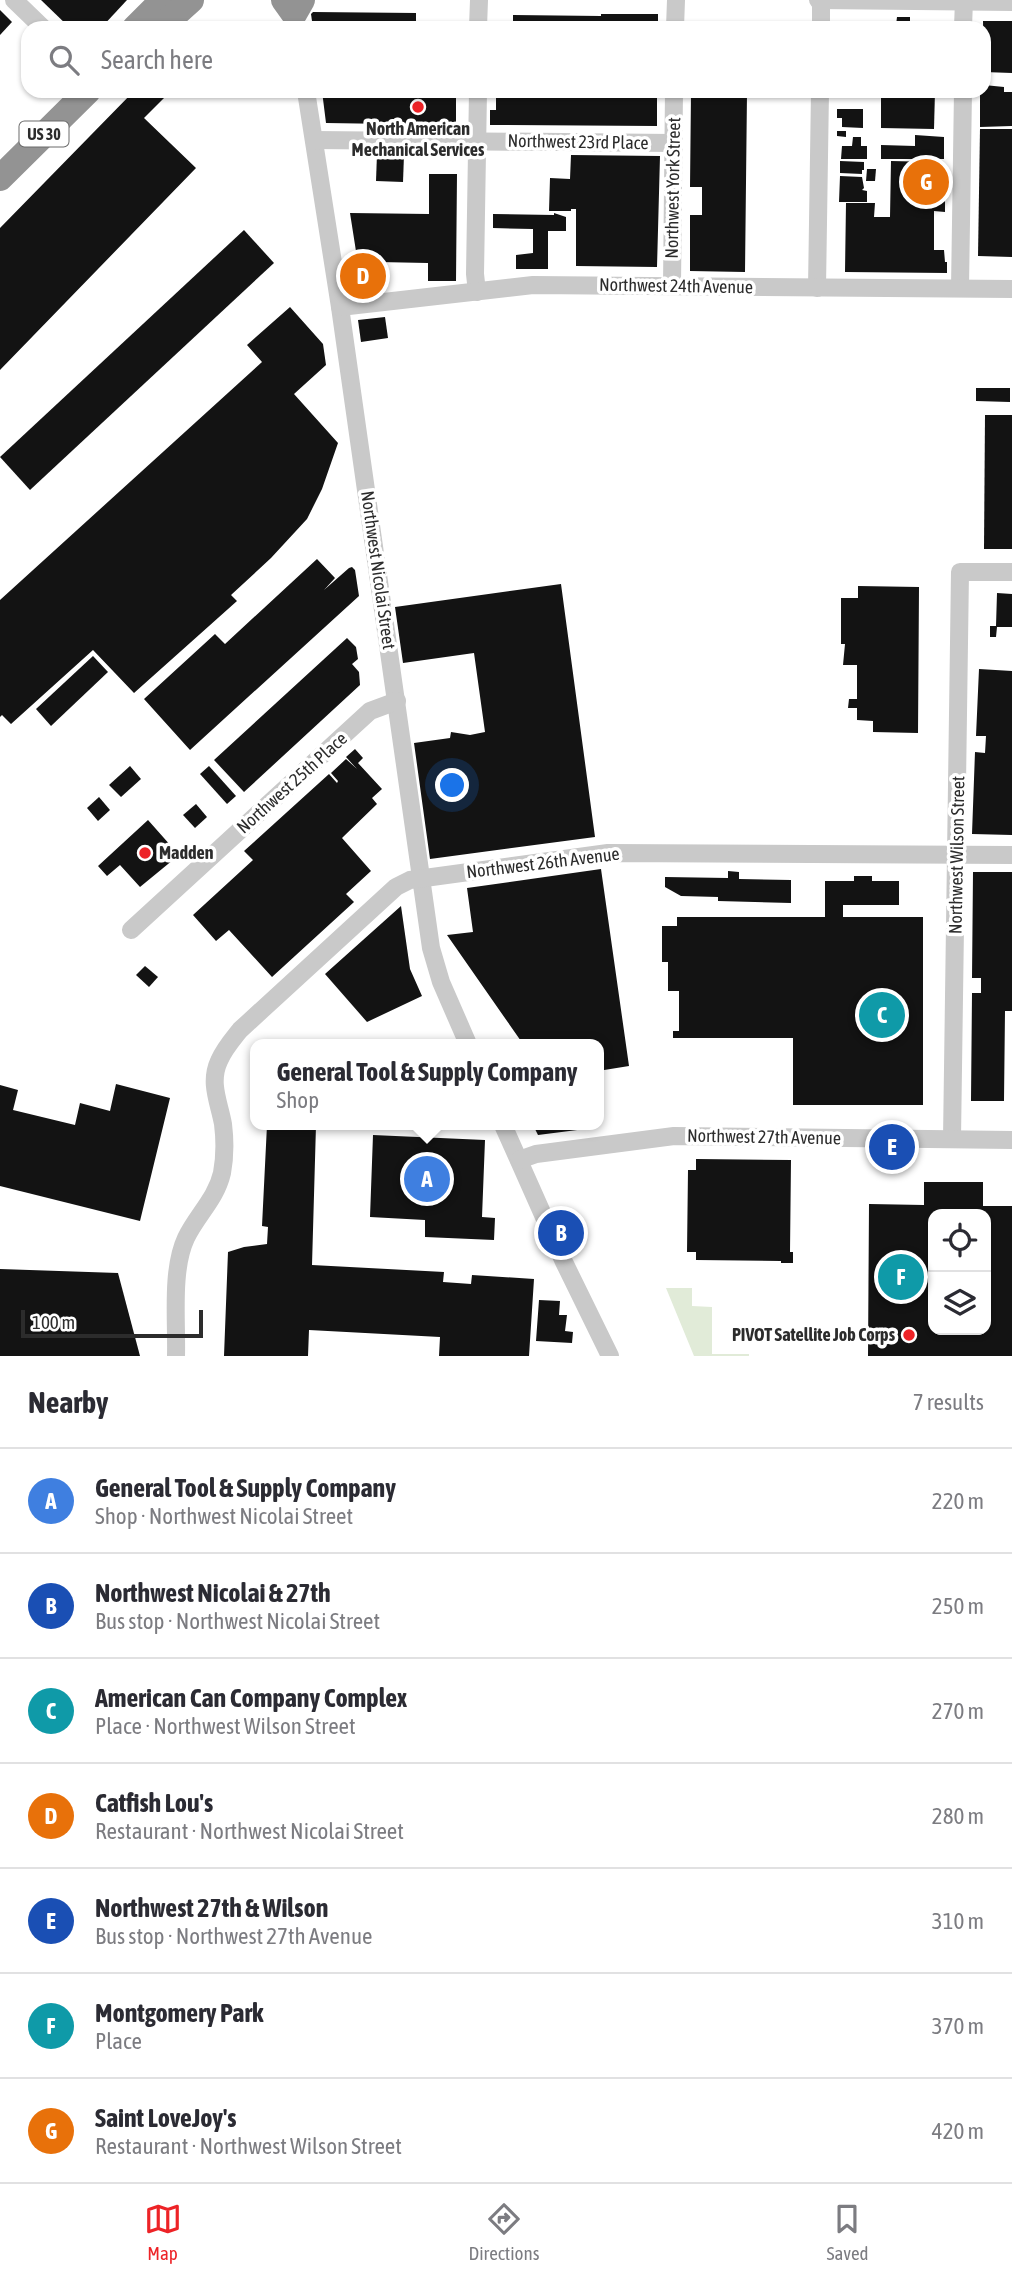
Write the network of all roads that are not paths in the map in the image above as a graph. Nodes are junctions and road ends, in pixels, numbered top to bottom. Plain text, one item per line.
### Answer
1 (15, 0) edge
2 (163, 0) edge
3 (191, 0) edge
4 (479, 0) edge
5 (676, 0) edge
6 (819, 0) edge
7 (964, 1) edge
8 (1012, 2) edge
9 (36, 21) edge
10 (142, 21) edge
11 (168, 21) edge
12 (478, 21) edge
13 (675, 21) edge
14 (820, 21) edge
15 (964, 21) edge
16 (80, 98) edge
17 (307, 98) edge
18 (478, 98) edge
19 (674, 98) edge
20 (820, 98) edge
21 (963, 98) edge
22 (314, 140) junction
23 (477, 141) junction
24 (674, 143) junction
25 (3, 168) edge
26 (672, 286) junction
27 (817, 288) junction
28 (960, 288) junction
29 (1012, 289) edge
30 (477, 292) junction
31 (340, 307) junction
32 (1012, 572) edge
33 (397, 702) junction
34 (957, 855) junction
35 (1012, 855) edge
36 (421, 879) junction
37 (131, 930) dead end
38 (466, 1039) edge
39 (505, 1130) edge
40 (952, 1139) junction
41 (1012, 1140) edge
42 (519, 1160) junction
43 (176, 1356) edge
44 (610, 1356) edge

1 - 9 street
2 - 10 highway
3 - 11 highway
4 - 12 street
5 - 13 street
6 - 7 street
6 - 14 street
7 - 8 street
7 - 15 street
16 - 25 highway, US 30
17 - 22 street, Northwest Nicolai Street
18 - 23 street
19 - 24 street, Northwest York Street
20 - 27 street
21 - 28 street
22 - 23 street, Northwest 23rd Place
22 - 31 street, Northwest Nicolai Street
23 - 24 street, Northwest 23rd Place
23 - 30 street
24 - 26 street, Northwest York Street
26 - 27 street, Northwest 24th Avenue
26 - 30 street, Northwest 24th Avenue
27 - 28 street, Northwest 24th Avenue
28 - 29 street, Northwest 24th Avenue
30 - 31 street, Northwest 24th Avenue
31 - 33 street, Northwest Nicolai Street
32 - 34 street, Northwest Wilson Street
33 - 36 street, Northwest Nicolai Street
33 - 37 street, Northwest 25th Place
34 - 35 street, Northwest 26th Avenue
34 - 36 street, Northwest 26th Avenue
34 - 40 street, Northwest Wilson Street
36 - 38 street, Northwest Nicolai Street
36 - 43 street, Northwest 26th Avenue
39 - 42 street
40 - 41 street, Northwest 27th Avenue
40 - 42 street, Northwest 27th Avenue
42 - 44 street

